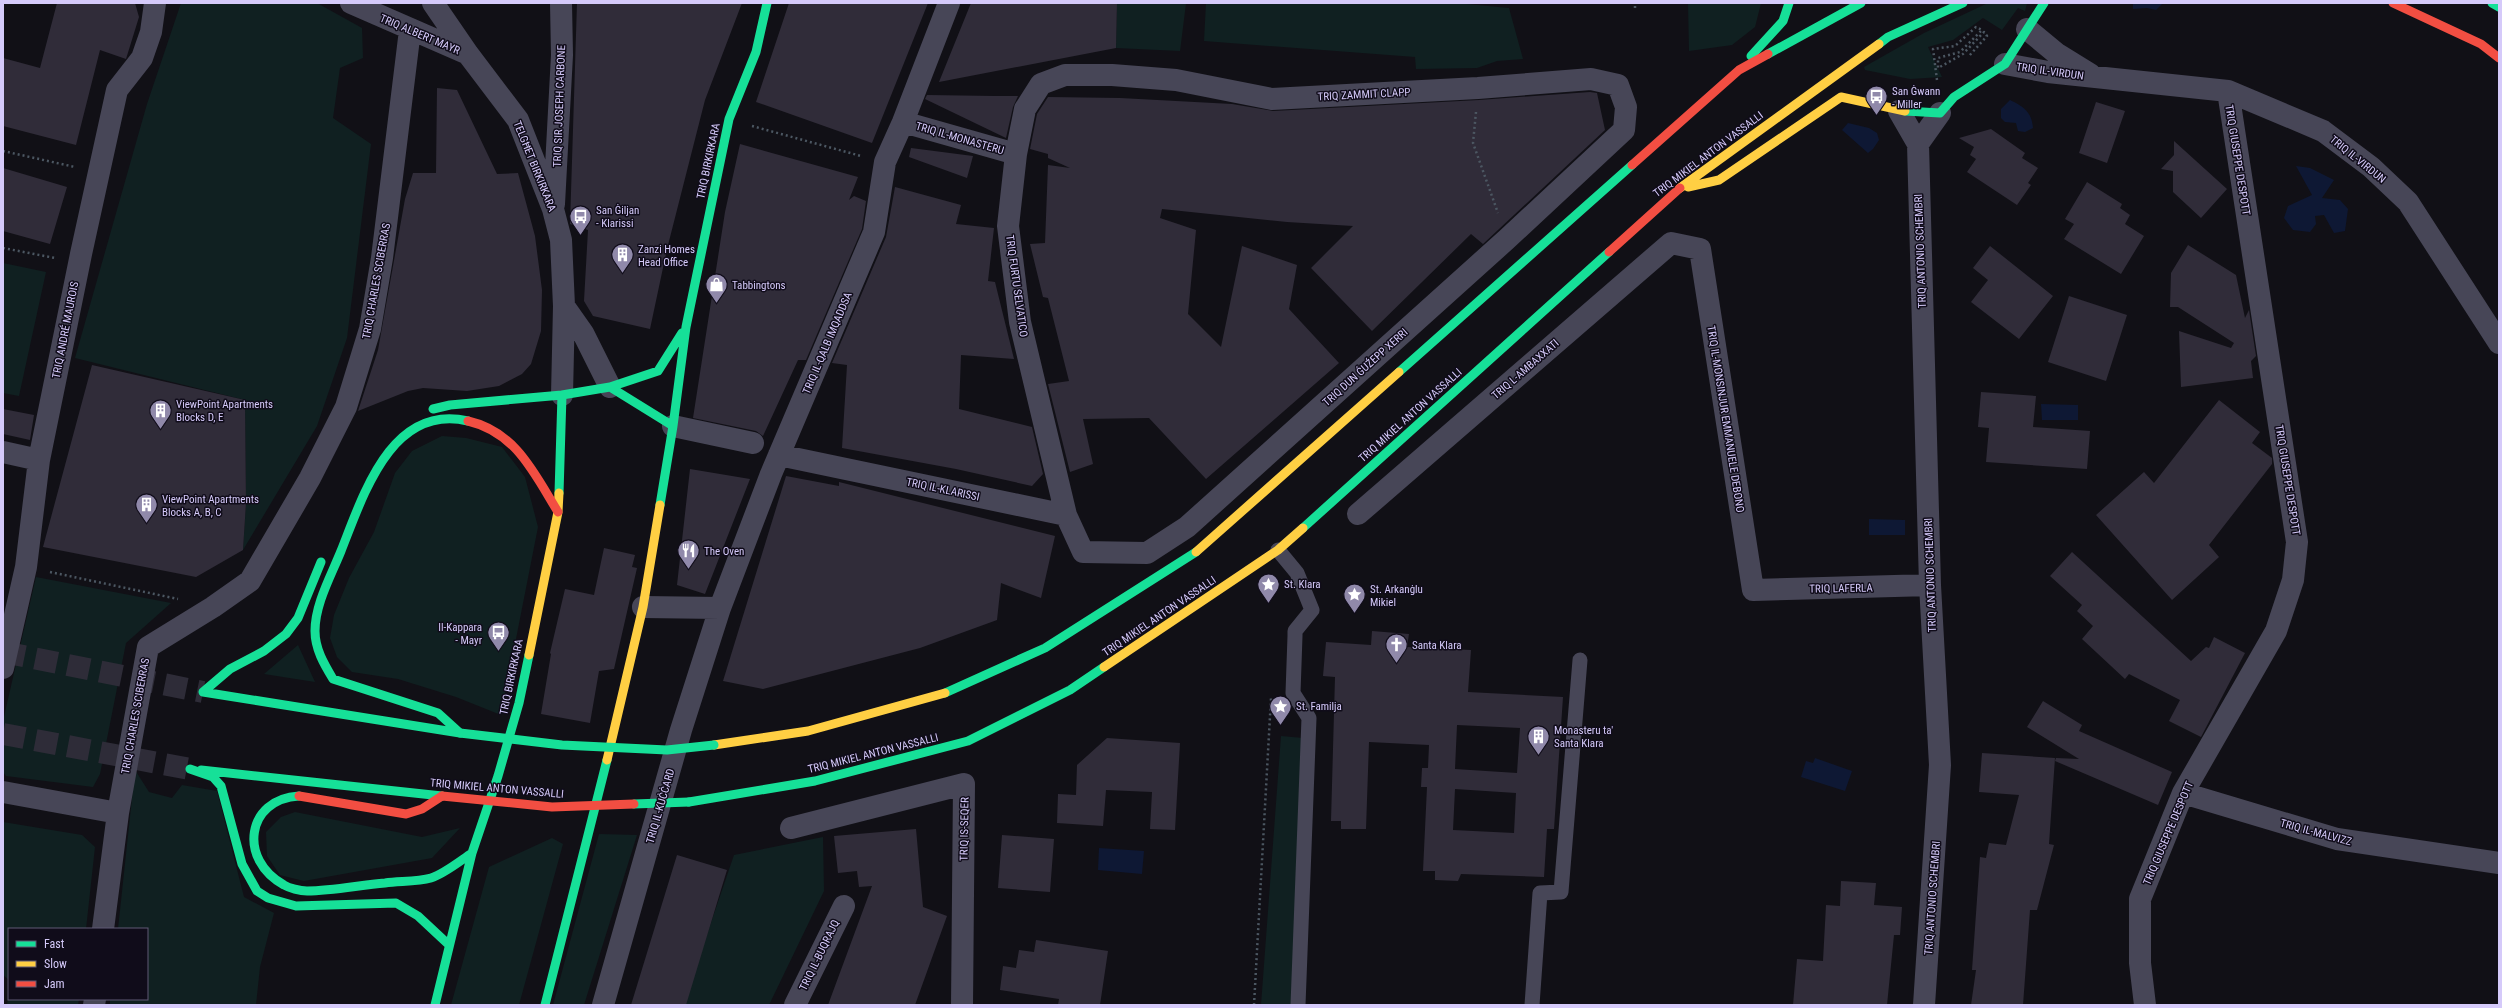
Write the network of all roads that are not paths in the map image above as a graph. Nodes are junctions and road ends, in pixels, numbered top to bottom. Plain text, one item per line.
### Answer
1 (155, 3) edge
2 (351, 3) edge
3 (433, 3) edge
4 (560, 3) edge
5 (767, 3) edge
6 (949, 3) edge
7 (1789, 3) edge
8 (1861, 3) edge
9 (1962, 3) edge
10 (2044, 3) edge
11 (2393, 3) edge
12 (2492, 3) edge
13 (2499, 7) edge
14 (2027, 29) junction
15 (410, 30) junction
16 (468, 54) junction
17 (2499, 58) edge
18 (2005, 64) junction
19 (1739, 70) junction
20 (1065, 75) joint
21 (2095, 76) junction
22 (2228, 91) junction
23 (1899, 111) junction
24 (1940, 113) junction
25 (903, 122) junction
26 (1624, 130) joint
27 (1918, 144) junction
28 (1016, 154) junction
29 (1677, 190) junction
30 (553, 209) junction
31 (1700, 249) joint
32 (564, 306) junction
33 (686, 327) junction
34 (2499, 343) edge
35 (610, 386) junction
36 (562, 396) junction
37 (423, 411) dead end
38 (672, 426) junction
39 (753, 443) dead end
40 (3, 452) edge
41 (779, 455) junction
42 (39, 460) junction
43 (558, 512) junction
44 (1066, 514) junction
45 (1358, 514) dead end
46 (1187, 527) junction
47 (1202, 548) junction
48 (1278, 550) junction
49 (324, 554) dead end
50 (1930, 586) junction
51 (1753, 590) joint
52 (643, 607) junction
53 (720, 608) junction
54 (1580, 660) dead end
55 (3, 668) edge
56 (460, 733) junction
57 (3, 792) edge
58 (2183, 794) junction
59 (442, 796) junction
60 (118, 813) junction
61 (791, 828) dead end
62 (472, 853) junction
63 (2499, 863) edge
64 (844, 906) dead end
65 (104, 928) edge
66 (448, 944) junction
67 (434, 1005) edge
68 (544, 1005) edge
69 (603, 1005) edge
70 (795, 1005) edge
71 (962, 1005) edge
72 (1298, 1005) edge
73 (1532, 1005) edge
74 (1924, 1005) edge
75 (2145, 1005) edge

1 - 42 street, TRIQ ANDRÉ MAUROIS
2 - 15 street, TRIQ ALBERT MAYR
3 - 16 street, TELGĦET BIRKIRKARA
4 - 30 street, TRIQ SIR JOSEPH CARBONE
5 - 33 main road, TRIQ BIRKIRKARA
6 - 25 street, TRIQ IL-QALB IMQADDSA
7 - 19 main road
8 - 19 main road
9 - 29 main road, TRIQ MIKIEL ANTON VASSALLI
10 - 14 main road
11 - 17 main road
12 - 13 main road
14 - 18 main road
14 - 21 street, TRIQ IL-VIRDUN
15 - 16 street, TRIQ ALBERT MAYR
15 - 60 street, TRIQ CHARLES SCIBERRAS
16 - 30 street, TELGĦET BIRKIRKARA
18 - 21 street, TRIQ IL-VIRDUN
18 - 24 main road
19 - 47 main road
20 - 26 street, TRIQ ZAMMIT CLAPP
20 - 28 street, TRIQ FURTU SELVATICO
21 - 22 street, TRIQ IL-VIRDUN
22 - 34 street, TRIQ IL-VIRDUN
22 - 58 street, TRIQ GIUSEPPE DESPOTT
23 - 24 main road
23 - 27 street, TRIQ ANTONIO SCHEMBRI
23 - 29 main road
24 - 27 street
25 - 28 street, TRIQ IL-MONASTERU
25 - 41 street, TRIQ IL-QALB IMQADDSA
26 - 46 street, TRIQ DUN ǴUŹEPP XERRI
27 - 50 street, TRIQ ANTONIO SCHEMBRI
28 - 44 street, TRIQ FURTU SELVATICO
29 - 48 main road, TRIQ MIKIEL ANTON VASSALLI
30 - 32 street, TELGĦET BIRKIRKARA
31 - 45 street, TRIQ L-AMBAXXATI
31 - 51 street, TRIQ IL-MONSINJUR EMMANUELE DEBONO
32 - 35 street
32 - 36 street, TELGĦET BIRKIRKARA
33 - 35 main road, TRIQ BIRKIRKARA
33 - 38 main road, TRIQ BIRKIRKARA
35 - 36 main road, TRIQ BIRKIRKARA
35 - 38 main road
36 - 37 main road
36 - 43 main road, TRIQ BIRKIRKARA
38 - 39 street
38 - 52 main road, TRIQ BIRKIRKARA
40 - 42 street
41 - 44 street, TRIQ IL-KLARISSI
41 - 53 street, TRIQ IL-QALB IMQADDSA
42 - 55 street, TRIQ ANDRÉ MAUROIS
43 - 56 main road
43 - 62 main road, TRIQ BIRKIRKARA
44 - 46 street, TRIQ DUN ǴUŹEPP XERRI
46 - 47 street
47 - 56 main road, bridge
48 - 59 main road, TRIQ MIKIEL ANTON VASSALLI, bridge
48 - 72 lane
49 - 56 main road
50 - 51 street, TRIQ LAFERLA
50 - 74 street, TRIQ ANTONIO SCHEMBRI
52 - 53 street
52 - 68 main road, TRIQ BIRKIRKARA
53 - 69 street, TRIQ IL-KUĊĊARD
54 - 73 lane
57 - 60 street
58 - 63 street, TRIQ IL-MALVIZZ
58 - 75 street, TRIQ GIUSEPPE DESPOTT
59 - 62 main road
59 - 66 main road, TRIQ MIKIEL ANTON VASSALLI
60 - 65 street, TRIQ CHARLES SCIBERRAS
61 - 71 street, TRIQ IS-SEQER
62 - 66 main road, TRIQ BIRKIRKARA
64 - 70 street, TRIQ IL-BUQRAJQ
66 - 67 main road, TRIQ BIRKIRKARA

